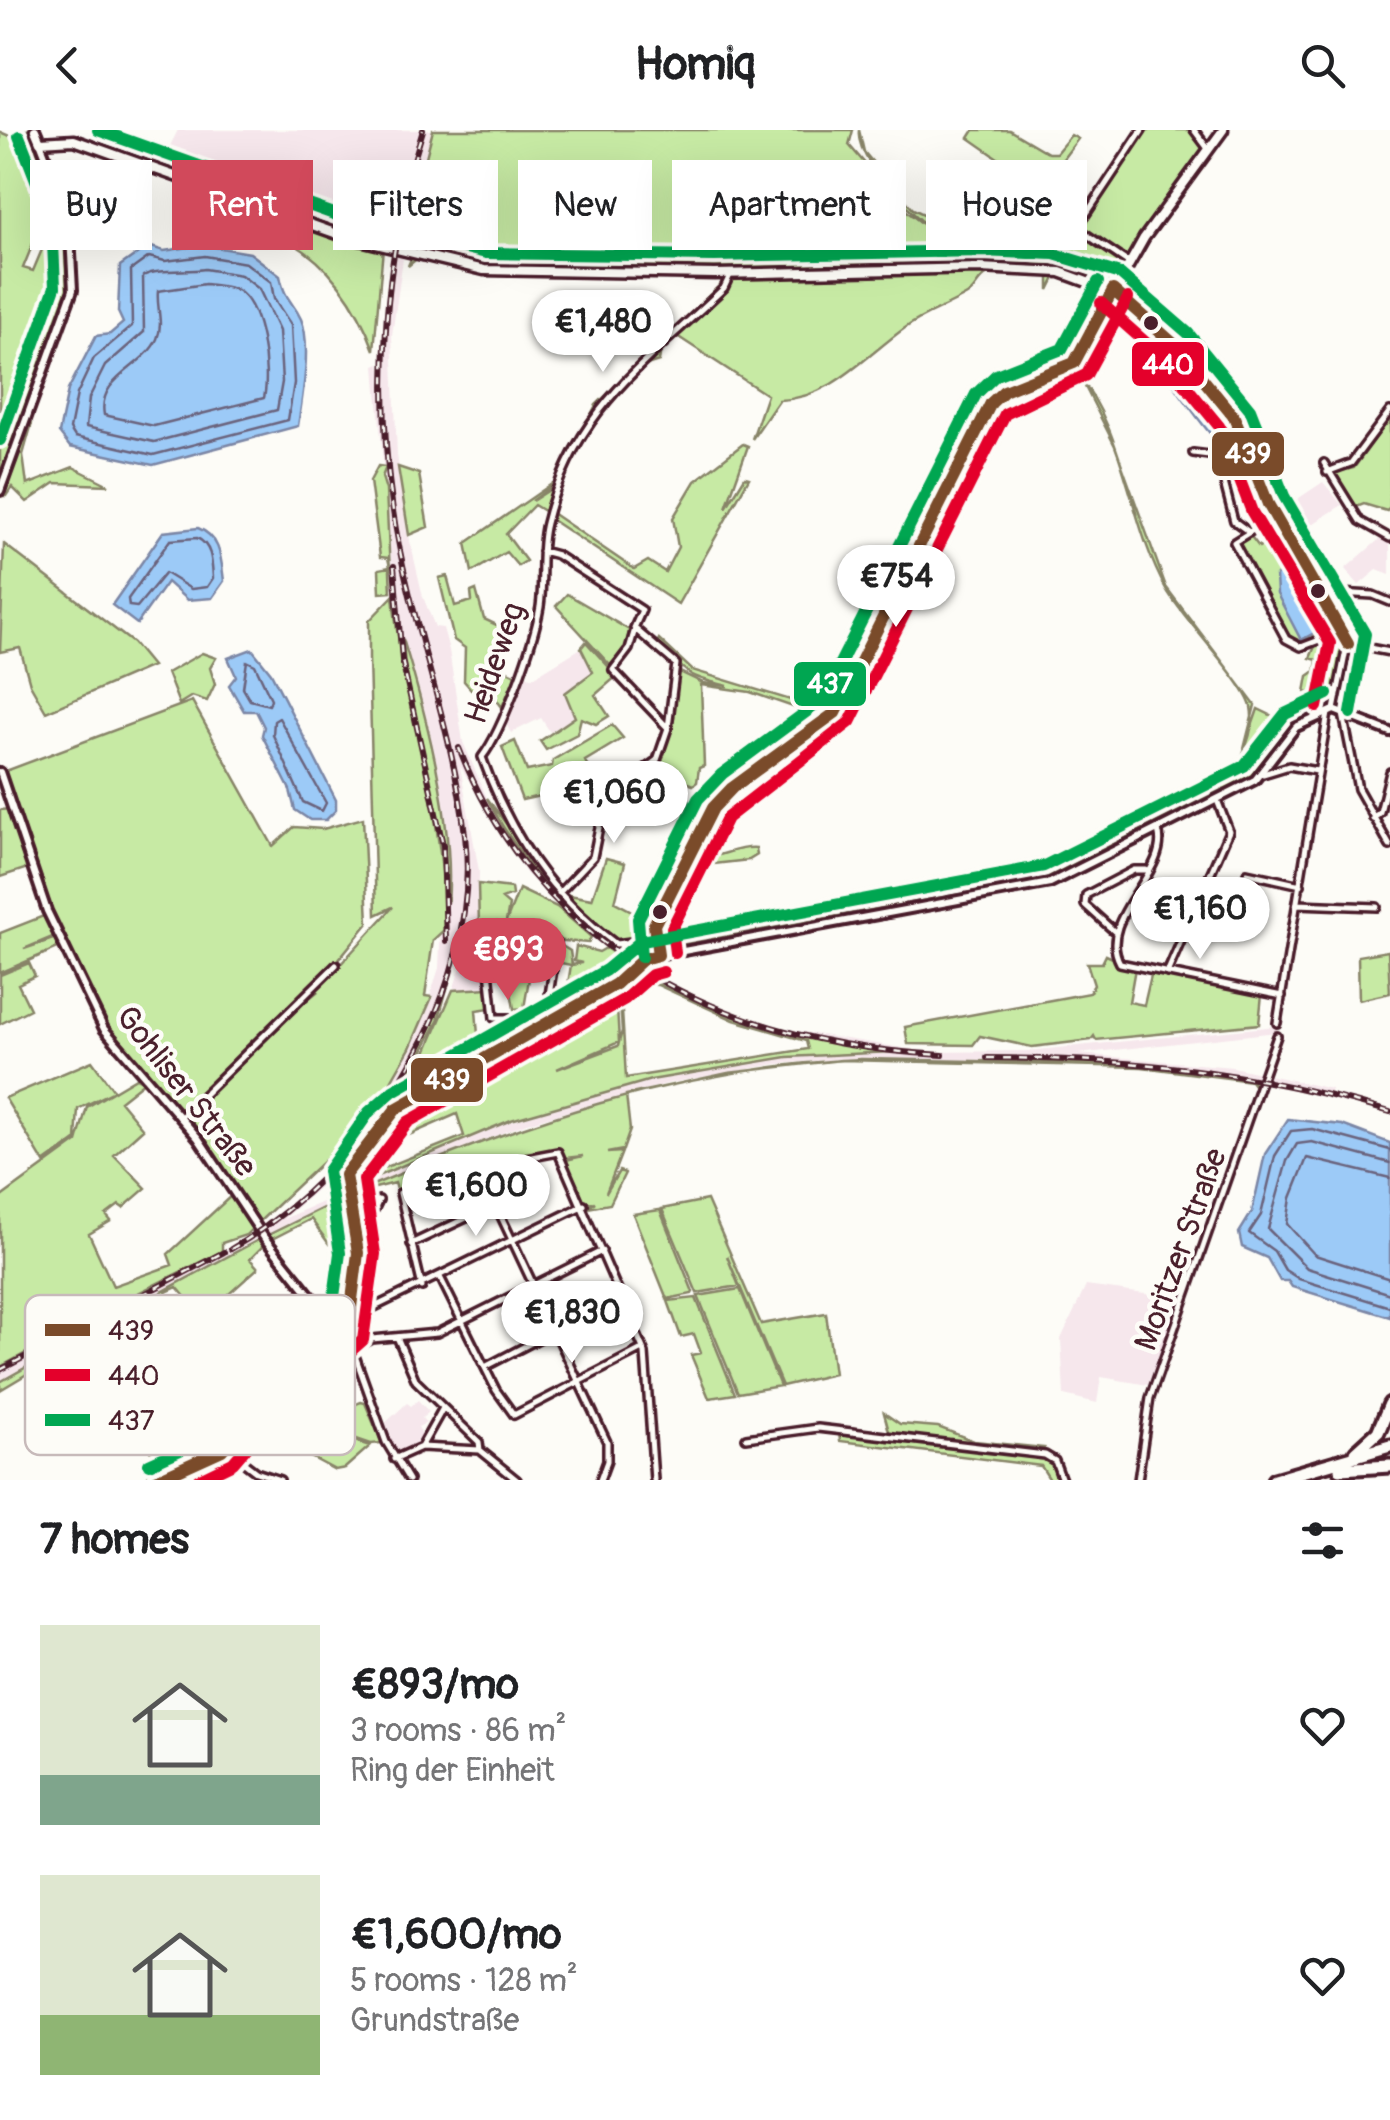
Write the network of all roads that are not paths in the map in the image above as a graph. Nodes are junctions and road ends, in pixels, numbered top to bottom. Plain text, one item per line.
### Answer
1 (35, 130) edge
2 (1142, 130) edge
3 (1194, 130) edge
4 (1223, 130) edge
5 (40, 142) junction
6 (1209, 150) junction
7 (1129, 263) junction
8 (731, 273) junction
9 (1113, 290) junction
10 (1390, 410) edge
11 (1246, 445) junction
12 (1193, 453) dead end
13 (1217, 456) junction
14 (1324, 463) dead end
15 (1328, 472) junction
16 (0, 491) edge
17 (1275, 517) junction
18 (1261, 525) junction
19 (1249, 532) junction
20 (1390, 538) edge
21 (1288, 539) junction
22 (542, 551) junction
23 (1390, 602) edge
24 (1327, 606) junction
25 (635, 629) junction
26 (1343, 631) junction
27 (1348, 644) junction
28 (1390, 652) edge
29 (1344, 711) junction
30 (1331, 712) junction
31 (668, 728) junction
32 (1390, 732) edge
33 (655, 764) junction
34 (1316, 770) junction
35 (0, 772) edge
36 (1390, 772) edge
37 (645, 773) junction
38 (1262, 774) junction
39 (659, 776) junction
40 (1216, 800) junction
41 (1373, 818) junction
42 (703, 826) junction
43 (1158, 830) junction
44 (1390, 846) edge
45 (1146, 870) junction
46 (1248, 873) dead end
47 (1300, 885) junction
48 (559, 893) junction
49 (1297, 904) junction
50 (1377, 907) dead end
51 (1115, 932) junction
52 (655, 939) junction
53 (557, 943) dead end
54 (658, 954) junction
55 (336, 965) dead end
56 (489, 970) dead end
57 (1167, 973) junction
58 (1282, 996) junction
59 (545, 1021) junction
60 (1277, 1022) dead end
61 (1277, 1036) dead end
62 (180, 1118) junction
63 (400, 1193) dead end
64 (379, 1200) dead end
65 (495, 1204) junction
66 (584, 1205) junction
67 (356, 1237) junction
68 (512, 1241) junction
69 (411, 1244) junction
70 (602, 1251) junction
71 (440, 1277) junction
72 (532, 1285) junction
73 (422, 1287) junction
74 (310, 1295) edge
75 (353, 1295) edge
76 (621, 1296) junction
77 (355, 1317) edge
78 (462, 1321) junction
79 (554, 1332) junction
80 (397, 1337) junction
81 (642, 1348) junction
82 (355, 1349) edge
83 (355, 1357) edge
84 (484, 1367) junction
85 (578, 1382) junction
86 (1390, 1404) edge
87 (444, 1408) junction
88 (746, 1438) dead end
89 (421, 1447) junction
90 (480, 1450) junction
91 (1390, 1450) edge
92 (211, 1455) edge
93 (230, 1455) edge
94 (394, 1459) junction
95 (1341, 1465) junction
96 (1390, 1466) edge
97 (156, 1480) edge
98 (280, 1480) edge
99 (409, 1480) edge
100 (517, 1480) edge
101 (600, 1480) edge
102 (654, 1480) edge
103 (1062, 1480) edge
104 (1138, 1480) edge
105 (1274, 1480) edge
106 (1298, 1480) edge

1 - 5 main road
2 - 7 street
3 - 6 street
4 - 6 main road
5 - 8 main road
5 - 16 street
6 - 7 main road
7 - 9 main road
8 - 9 main road
8 - 22 street, Heideweg
9 - 11 street
9 - 42 street
10 - 15 street
11 - 13 street
11 - 17 street
12 - 13 street
13 - 19 street
14 - 15 street
15 - 20 street
17 - 18 street
17 - 21 street
18 - 19 street
18 - 21 street
19 - 26 street
21 - 24 street
22 - 25 street
22 - 48 street, Heideweg
23 - 24 street
24 - 26 street
25 - 31 street
25 - 31 street
26 - 27 street
27 - 28 street
27 - 30 street
29 - 30 street
29 - 32 street
29 - 41 street
30 - 34 street
30 - 38 street
31 - 33 street
33 - 37 street
33 - 39 street
34 - 38 street
34 - 47 street
35 - 62 street, Gohliser Straße
36 - 41 street
37 - 39 street
37 - 48 street
38 - 40 street
39 - 42 street
40 - 43 street
40 - 57 street
41 - 44 street
42 - 52 street
43 - 45 street
43 - 54 street
45 - 51 street
45 - 51 street
46 - 47 street
47 - 49 street
48 - 52 street
49 - 50 street
49 - 58 street
51 - 57 street
52 - 54 street
53 - 59 street
54 - 59 street
55 - 62 street
56 - 59 street
57 - 58 street
58 - 60 street
59 - 67 street
61 - 104 street, Moritzer Straße
62 - 74 street, Gohliser Straße
63 - 69 street
64 - 67 street
65 - 66 street
65 - 68 street
65 - 69 street
66 - 68 street
66 - 70 street
67 - 75 street
68 - 71 street
68 - 72 street
69 - 73 street
70 - 72 street
70 - 76 street
71 - 73 street
71 - 78 street
72 - 78 street
72 - 79 street
73 - 77 street
76 - 79 street
76 - 81 street
78 - 80 street
78 - 84 street
79 - 84 street
79 - 85 street
80 - 82 street
80 - 87 street
81 - 85 street
81 - 102 street
83 - 94 street
84 - 85 street
85 - 101 street
86 - 95 highway
87 - 89 street
87 - 90 street
88 - 103 street
89 - 90 street
89 - 94 street
90 - 100 street
91 - 95 highway
92 - 97 street
93 - 98 street
94 - 99 street
95 - 96 highway
95 - 105 highway
95 - 106 highway

